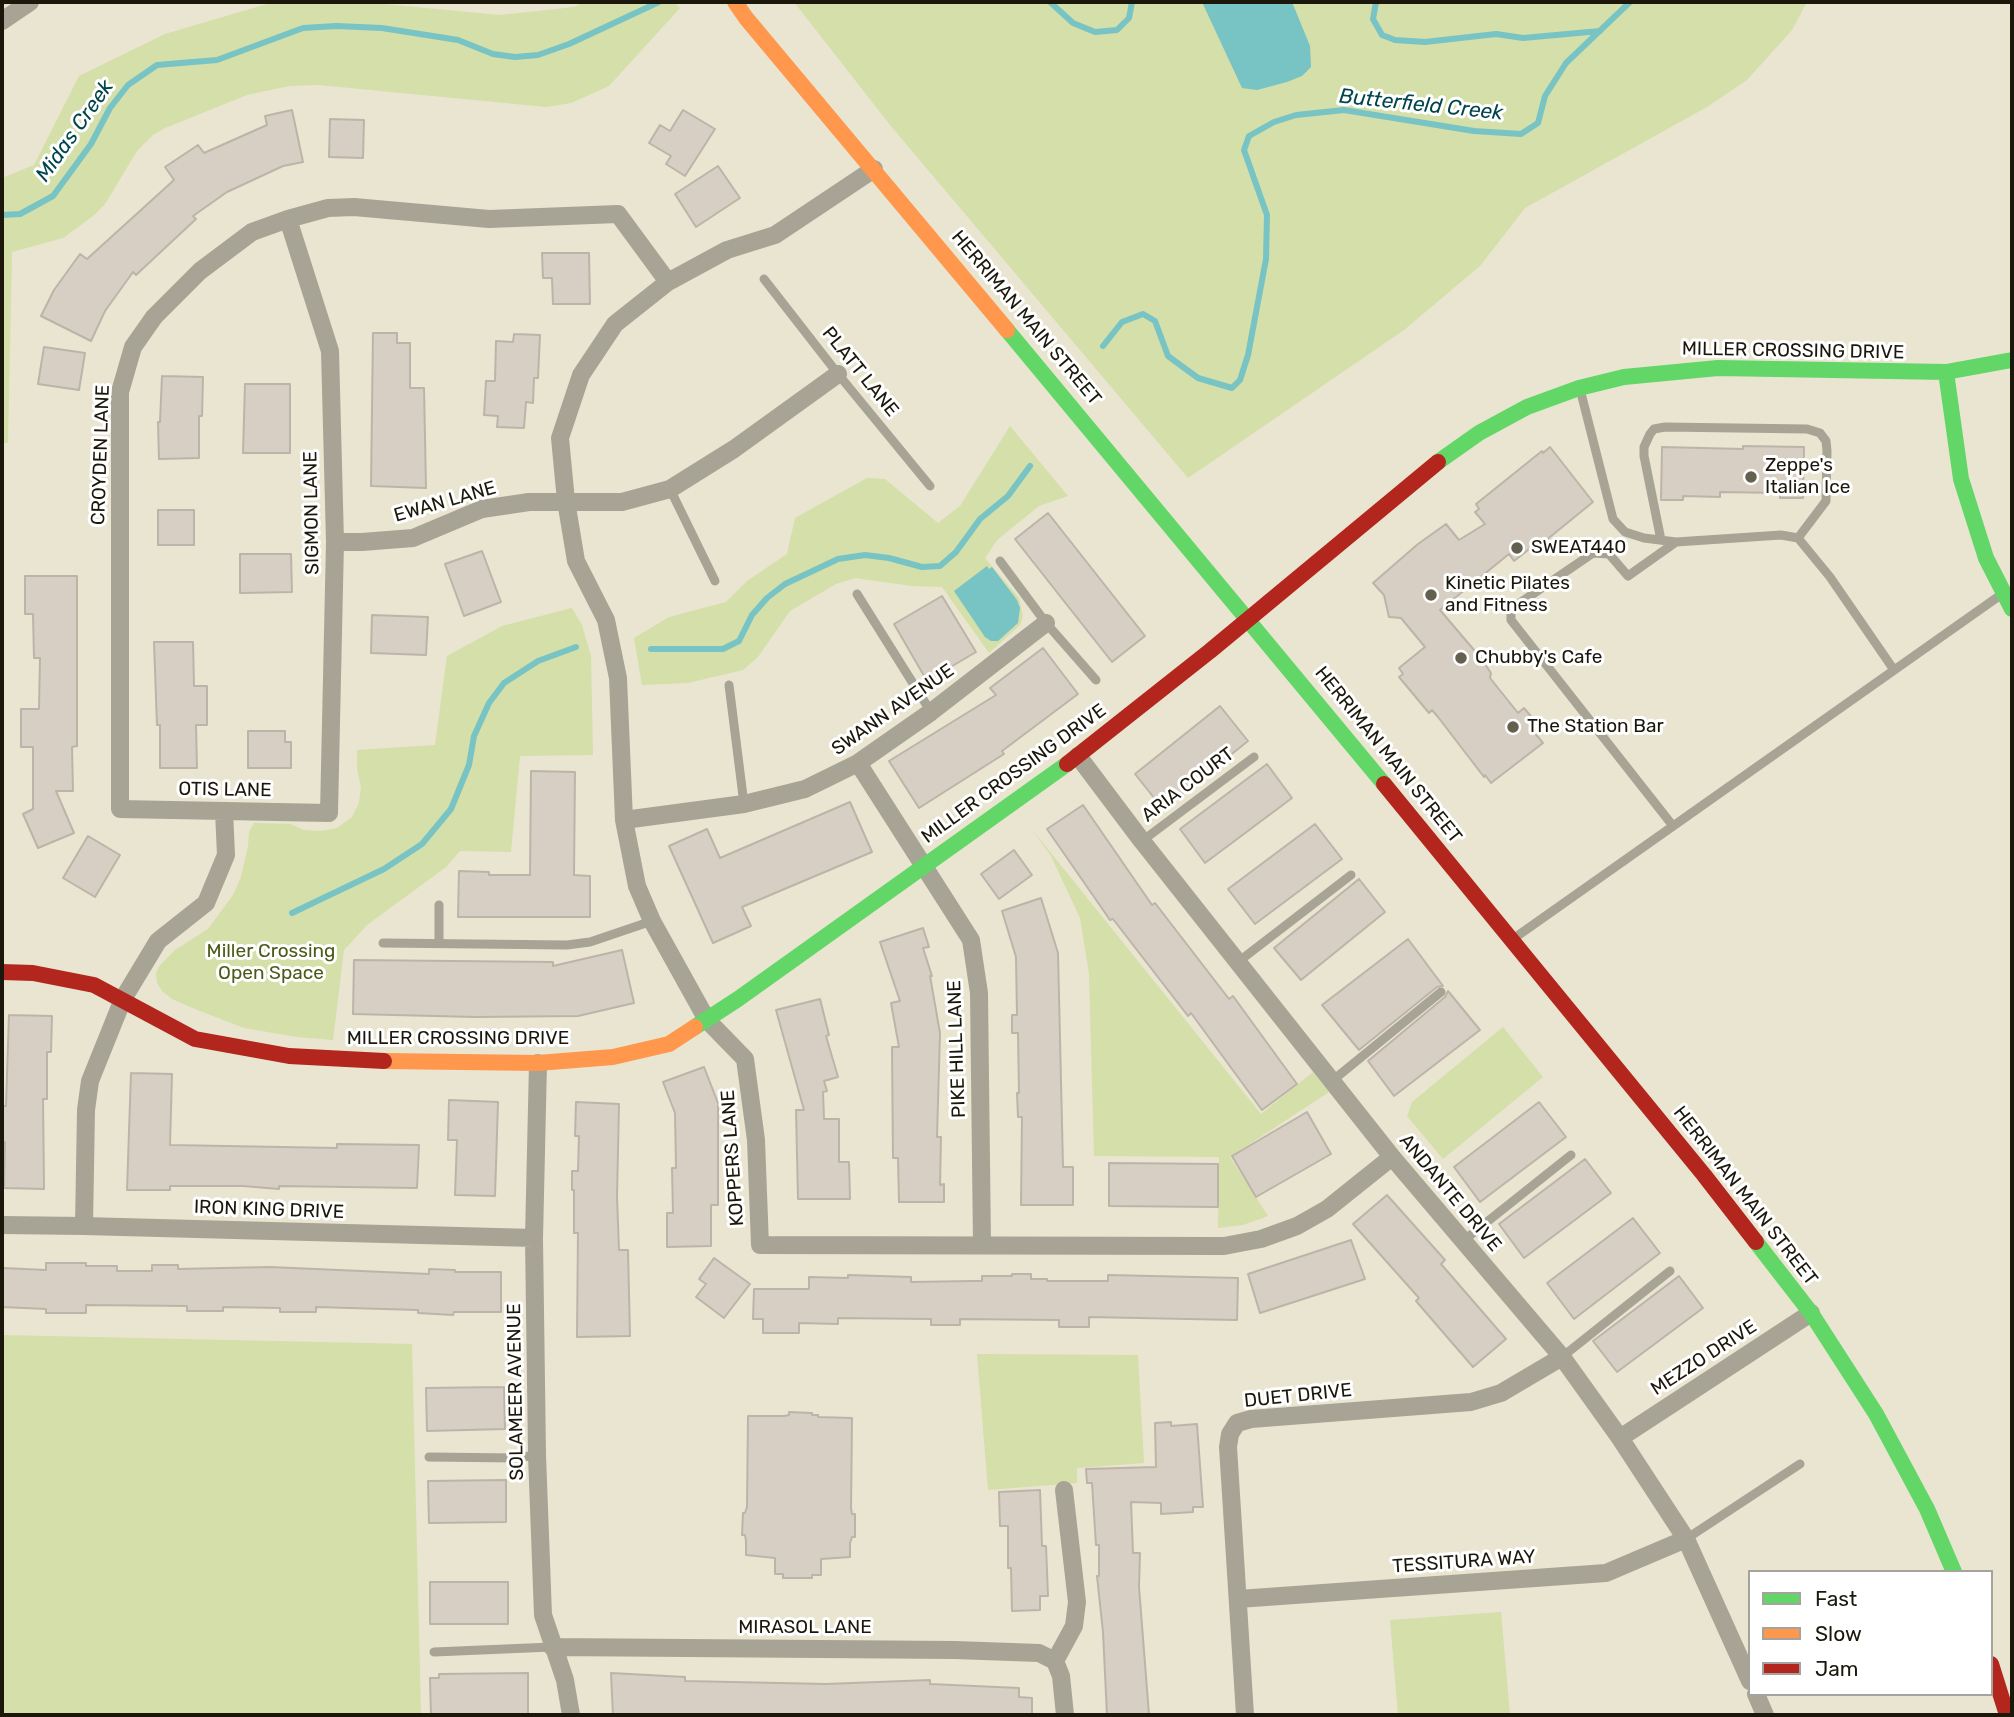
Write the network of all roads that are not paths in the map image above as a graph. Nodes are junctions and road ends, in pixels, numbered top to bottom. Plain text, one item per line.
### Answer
1 (30, 2) edge
2 (735, 2) edge
3 (2, 21) edge
4 (874, 169) junction
5 (288, 219) junction
6 (764, 279) dead end
7 (668, 282) junction
8 (2012, 360) edge
9 (1946, 372) junction
10 (838, 374) junction
11 (1579, 388) junction
12 (930, 486) dead end
13 (670, 489) junction
14 (566, 501) junction
15 (1798, 538) junction
16 (1661, 540) junction
17 (335, 542) junction
18 (1676, 542) junction
19 (1000, 561) dead end
20 (715, 581) dead end
21 (2004, 592) junction
22 (857, 594) dead end
23 (2012, 609) edge
24 (1249, 618) junction
25 (1046, 623) junction
26 (1894, 670) junction
27 (1096, 680) dead end
28 (729, 685) dead end
29 (930, 712) junction
30 (1078, 756) junction
31 (1254, 757) dead end
32 (858, 763) junction
33 (744, 804) junction
34 (120, 809) joint
35 (224, 811) junction
36 (329, 813) joint
37 (624, 820) junction
38 (1673, 826) junction
39 (1142, 841) junction
40 (923, 867) junction
41 (1351, 875) dead end
42 (439, 905) dead end
43 (652, 921) junction
44 (1512, 940) junction
45 (383, 943) dead end
46 (439, 943) junction
47 (1238, 962) junction
48 (2, 972) edge
49 (1441, 992) dead end
50 (123, 999) junction
51 (707, 1020) junction
52 (538, 1063) junction
53 (1332, 1081) junction
54 (1572, 1155) dead end
55 (1392, 1157) junction
56 (2, 1225) edge
57 (84, 1226) junction
58 (534, 1238) junction
59 (1463, 1241) junction
60 (982, 1245) junction
61 (1670, 1271) dead end
62 (1811, 1313) junction
63 (1562, 1357) junction
64 (1620, 1438) junction
65 (537, 1455) junction
66 (429, 1457) dead end
67 (1800, 1464) dead end
68 (1064, 1490) dead end
69 (1686, 1539) junction
70 (1953, 1570) edge
71 (1238, 1599) junction
72 (552, 1647) junction
73 (434, 1652) dead end
74 (1055, 1661) junction
75 (1993, 1670) edge
76 (1748, 1676) edge
77 (1757, 1696) edge
78 (571, 1715) edge
79 (1065, 1715) edge
80 (1245, 1715) edge
81 (1765, 1715) edge
82 (2007, 1715) edge

1 - 3 street
2 - 4 street, HERRIMAN MAIN STREET
4 - 7 street, KOPPERS LANE
4 - 24 street, HERRIMAN MAIN STREET
5 - 7 street, CROYDEN LANE
5 - 17 street, SIGMON LANE
5 - 34 street, CROYDEN LANE
6 - 10 lane, PLATT LANE
7 - 14 street, KOPPERS LANE
8 - 9 street, MILLER CROSSING DRIVE
9 - 11 street, MILLER CROSSING DRIVE
9 - 21 street
10 - 12 lane, PLATT LANE
10 - 13 street, EWAN LANE
11 - 16 lane
11 - 24 street, MILLER CROSSING DRIVE
13 - 14 street, EWAN LANE
13 - 20 lane
14 - 17 street, EWAN LANE
14 - 37 street, KOPPERS LANE
15 - 16 lane
15 - 18 lane
15 - 26 lane
16 - 18 lane
17 - 36 street, SIGMON LANE
18 - 38 lane
19 - 25 lane
21 - 23 street
21 - 26 lane
22 - 29 lane
24 - 30 street, MILLER CROSSING DRIVE
24 - 44 street, HERRIMAN MAIN STREET
25 - 27 lane
25 - 29 street, SWANN AVENUE
26 - 38 lane
28 - 33 lane
29 - 32 street, SWANN AVENUE
30 - 39 street, ANDANTE DRIVE
30 - 40 street, MILLER CROSSING DRIVE
31 - 39 lane, ARIA COURT
32 - 33 street, SWANN AVENUE
32 - 40 street, PIKE HILL LANE
33 - 37 street, SWANN AVENUE
34 - 35 street, OTIS LANE
35 - 36 street, OTIS LANE
35 - 50 street
37 - 43 street, KOPPERS LANE
38 - 44 lane
39 - 47 street, ANDANTE DRIVE
40 - 51 street, MILLER CROSSING DRIVE
40 - 60 street, PIKE HILL LANE
41 - 47 lane
42 - 46 lane
43 - 46 lane
43 - 51 street, KOPPERS LANE
44 - 62 street, HERRIMAN MAIN STREET
45 - 46 lane
47 - 53 street, ANDANTE DRIVE
48 - 50 street, MILLER CROSSING DRIVE
49 - 53 lane
50 - 52 street, MILLER CROSSING DRIVE
50 - 57 street
51 - 52 street, MILLER CROSSING DRIVE
51 - 60 street, KOPPERS LANE
52 - 58 street, SOLAMEER AVENUE
53 - 55 street, ANDANTE DRIVE
54 - 59 lane
55 - 59 street, ANDANTE DRIVE
55 - 60 street, KOPPERS LANE
56 - 57 street, IRON KING DRIVE
57 - 58 street, IRON KING DRIVE
58 - 65 street, SOLAMEER AVENUE
59 - 63 street, ANDANTE DRIVE
61 - 63 lane
62 - 64 street, MEZZO DRIVE
62 - 70 street, HERRIMAN MAIN STREET
63 - 64 street, ANDANTE DRIVE
63 - 71 street, DUET DRIVE
64 - 69 street, ANDANTE DRIVE
65 - 66 lane
65 - 72 street, SOLAMEER AVENUE
67 - 69 lane
68 - 74 street
69 - 71 street, TESSITURA WAY
69 - 76 street, ANDANTE DRIVE
71 - 80 street, DUET DRIVE
72 - 73 lane
72 - 74 street, MIRASOL LANE
72 - 78 street, SOLAMEER AVENUE
74 - 79 street
75 - 82 street
77 - 81 street

